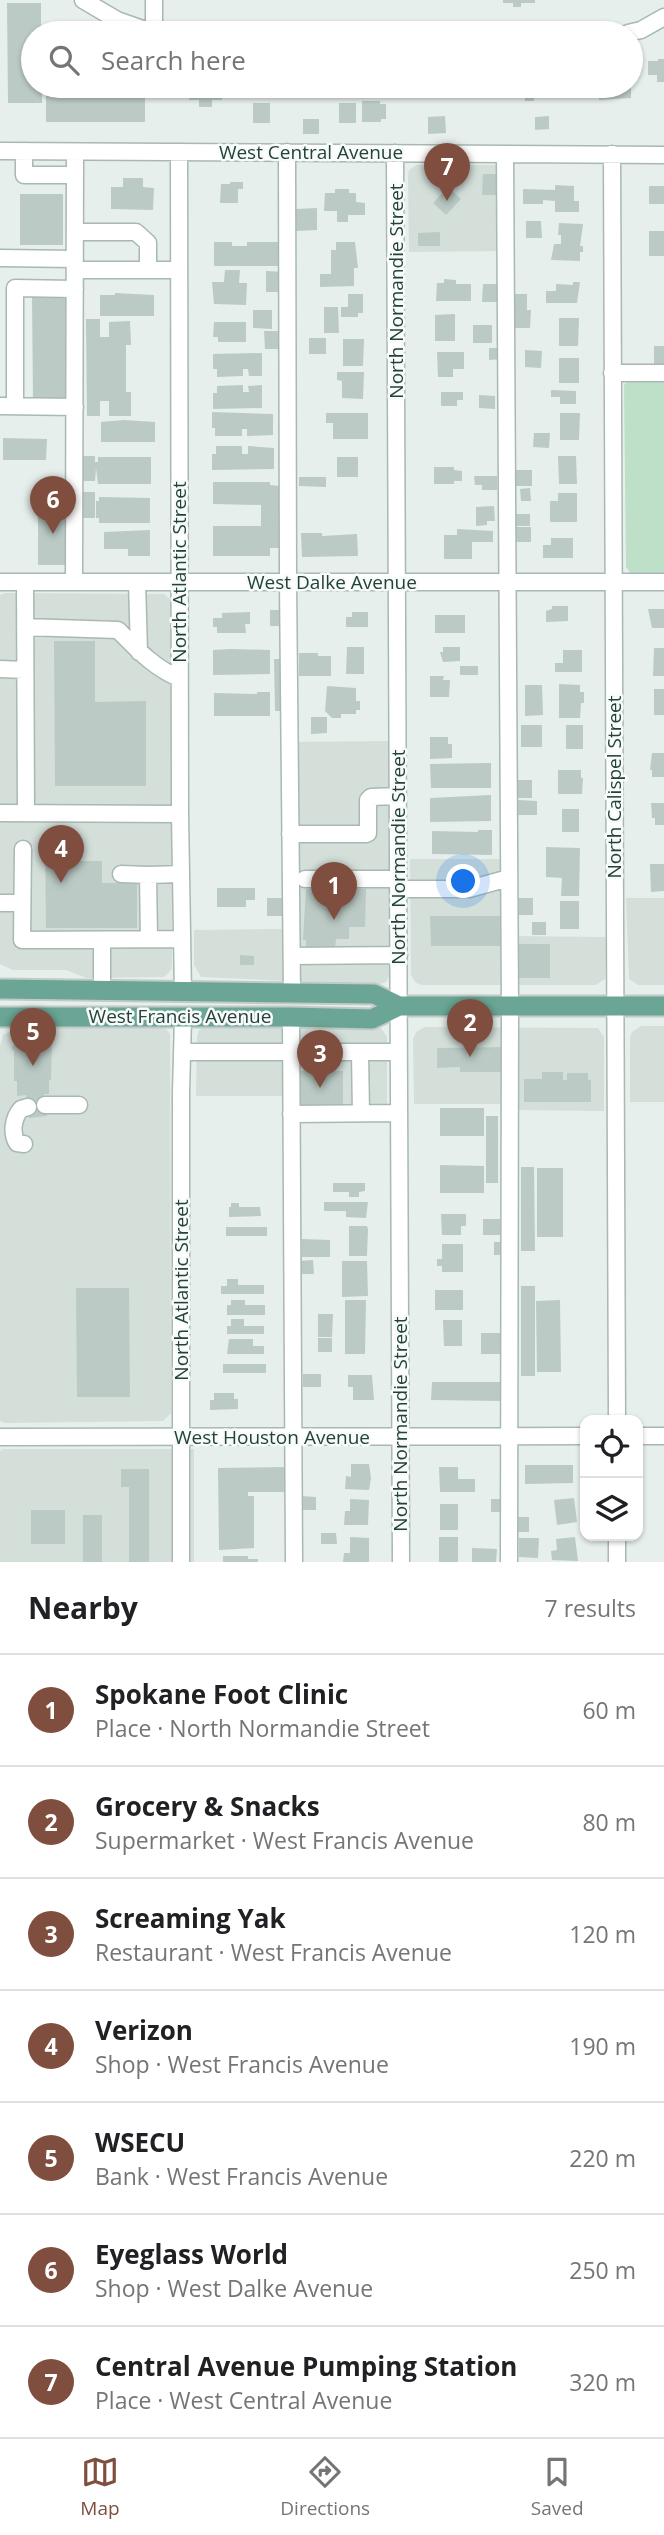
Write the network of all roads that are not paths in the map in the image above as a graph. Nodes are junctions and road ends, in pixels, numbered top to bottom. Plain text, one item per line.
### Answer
1 (83, 0) edge
2 (154, 0) edge
3 (664, 17) edge
4 (120, 21) edge
5 (154, 21) edge
6 (643, 29) edge
7 (0, 151) edge
8 (24, 151) junction
9 (57, 152) junction
10 (75, 152) junction
11 (179, 152) junction
12 (287, 152) junction
13 (395, 153) junction
14 (505, 154) junction
15 (612, 154) junction
16 (664, 155) edge
17 (57, 175) junction
18 (75, 175) junction
19 (75, 232) junction
20 (0, 258) edge
21 (75, 264) junction
22 (148, 270) junction
23 (178, 270) junction
24 (7, 288) edge
25 (75, 289) junction
26 (612, 373) junction
27 (664, 373) edge
28 (7, 406) edge
29 (75, 407) junction
30 (0, 582) edge
31 (25, 582) junction
32 (74, 582) junction
33 (137, 582) junction
34 (179, 582) junction
35 (288, 582) junction
36 (396, 582) junction
37 (507, 582) junction
38 (613, 582) junction
39 (664, 582) edge
40 (25, 627) junction
41 (139, 652) junction
42 (0, 669) edge
43 (25, 670) junction
44 (179, 678) junction
45 (398, 796) junction
46 (0, 813) edge
47 (26, 813) junction
48 (180, 814) junction
49 (290, 834) junction
50 (23, 849) dead end
51 (121, 874) dead end
52 (181, 874) junction
53 (148, 875) junction
54 (509, 878) junction
55 (305, 879) dead end
56 (398, 884) junction
57 (0, 903) edge
58 (22, 903) junction
59 (149, 939) junction
60 (182, 939) junction
61 (102, 940) junction
62 (399, 955) junction
63 (292, 956) junction
64 (0, 989) edge
65 (102, 991) junction
66 (183, 993) junction
67 (292, 993) junction
68 (399, 1006) junction
69 (664, 1006) edge
70 (510, 1007) junction
71 (616, 1007) junction
72 (0, 1017) edge
73 (290, 1017) junction
74 (183, 1018) junction
75 (183, 1052) junction
76 (291, 1052) junction
77 (360, 1052) junction
78 (399, 1052) junction
79 (46, 1105) dead end
80 (79, 1105) dead end
81 (28, 1107) dead end
82 (400, 1113) junction
83 (291, 1114) junction
84 (361, 1114) junction
85 (24, 1144) dead end
86 (617, 1415) edge
87 (400, 1436) junction
88 (510, 1436) junction
89 (580, 1436) edge
90 (643, 1436) edge
91 (664, 1436) edge
92 (0, 1437) edge
93 (181, 1437) junction
94 (293, 1437) junction
95 (617, 1541) edge
96 (181, 1562) edge
97 (294, 1562) edge
98 (401, 1562) edge
99 (509, 1562) edge
100 (617, 1562) edge

1 - 4 street
2 - 5 street
3 - 6 street
7 - 8 street, West Central Avenue
8 - 9 street, West Central Avenue
8 - 17 street
9 - 10 street, West Central Avenue
9 - 17 street
10 - 11 street, West Central Avenue
10 - 18 street
11 - 12 street, West Central Avenue
11 - 23 street, North Atlantic Street
12 - 13 street, West Central Avenue
12 - 35 street
13 - 14 street, West Central Avenue
13 - 36 street, North Normandie Street
14 - 15 street, West Central Avenue
14 - 37 street
15 - 16 street, West Central Avenue
15 - 26 street, North Calispel Street
17 - 18 street
18 - 19 street
19 - 21 street
19 - 22 street
20 - 21 street
21 - 22 street
21 - 25 street
22 - 23 street
23 - 34 street, North Atlantic Street
24 - 25 street
24 - 28 street
25 - 29 street
26 - 27 street
26 - 38 street, North Calispel Street
28 - 29 street
29 - 32 street
30 - 31 street, West Dalke Avenue
31 - 32 street, West Dalke Avenue
31 - 40 street
32 - 33 street, West Dalke Avenue
33 - 34 street, West Dalke Avenue
33 - 41 street
34 - 35 street, West Dalke Avenue
34 - 44 street, North Atlantic Street
35 - 36 street, West Dalke Avenue
35 - 49 street
36 - 37 street, West Dalke Avenue
36 - 45 street, North Normandie Street
37 - 38 street, West Dalke Avenue
37 - 54 street
38 - 39 street, West Dalke Avenue
38 - 71 street, North Calispel Street
40 - 41 street
40 - 43 street
41 - 44 street
42 - 43 street
43 - 47 street
44 - 48 street, North Atlantic Street
45 - 49 street
45 - 56 street, North Normandie Street
46 - 47 street
47 - 48 street
48 - 52 street, North Atlantic Street
49 - 63 street
50 - 58 street
51 - 53 street
52 - 53 street
52 - 60 street, North Atlantic Street
53 - 59 street
54 - 56 street
54 - 70 street
55 - 56 street
56 - 62 street, North Normandie Street
57 - 58 street
58 - 61 street
59 - 60 street
59 - 61 street
60 - 66 street, North Atlantic Street
61 - 65 street
62 - 63 street
62 - 68 street, North Normandie Street
63 - 67 street
64 - 65 main road, West Francis Avenue
65 - 66 main road, West Francis Avenue
66 - 67 main road, West Francis Avenue
67 - 68 main road, West Francis Avenue
68 - 70 main road, West Francis Avenue
68 - 73 main road, West Francis Avenue
68 - 78 street, North Normandie Street
69 - 71 main road, West Francis Avenue
70 - 71 main road, West Francis Avenue
70 - 88 street
71 - 86 street, North Calispel Street
72 - 74 main road, West Francis Avenue
73 - 74 main road, West Francis Avenue
73 - 76 street
74 - 75 street, North Atlantic Street
75 - 76 street
75 - 93 street, North Atlantic Street
76 - 77 street
76 - 83 street
77 - 78 street
77 - 84 street
78 - 82 street, North Normandie Street
79 - 80 street
81 - 85 street
82 - 84 street
82 - 87 street, North Normandie Street
83 - 84 street
83 - 94 street
87 - 88 street, West Houston Avenue
87 - 94 street, West Houston Avenue
87 - 98 street, North Normandie Street
88 - 89 street, West Houston Avenue
88 - 99 street
90 - 91 street
92 - 93 street, West Houston Avenue
93 - 94 street, West Houston Avenue
93 - 96 street, North Atlantic Street
94 - 97 street
95 - 100 street

